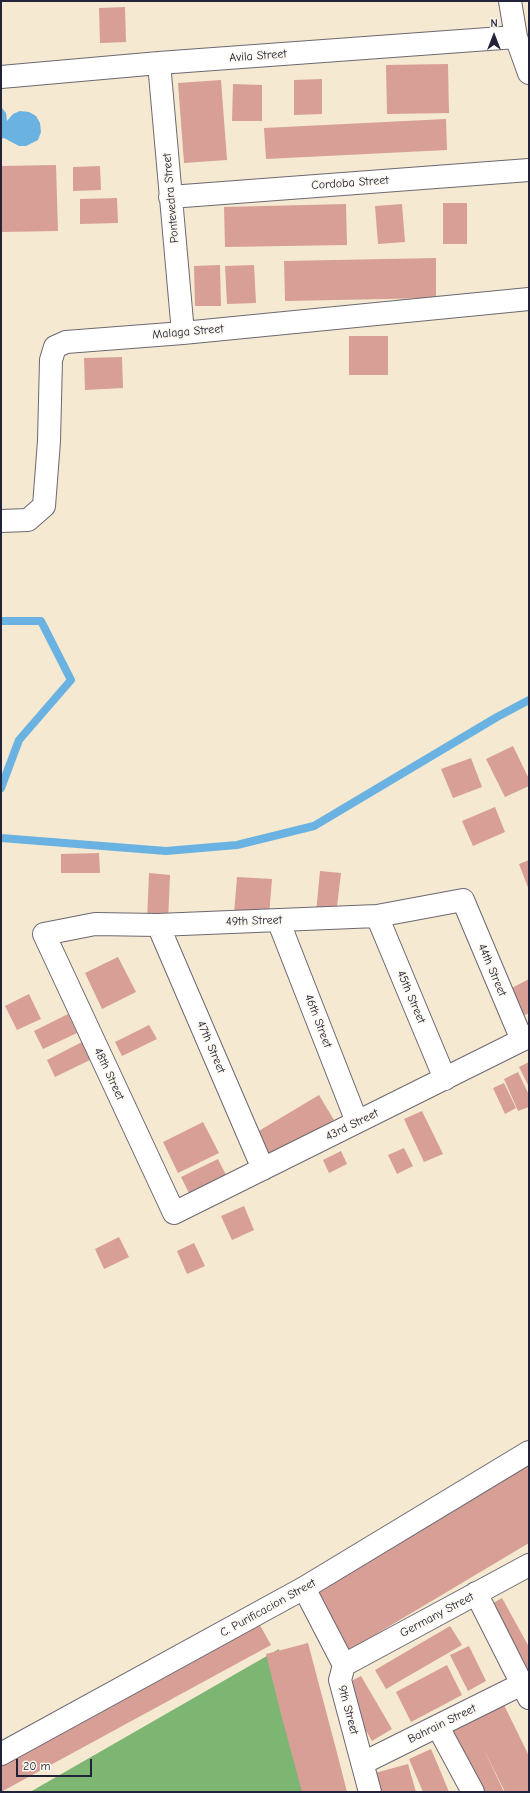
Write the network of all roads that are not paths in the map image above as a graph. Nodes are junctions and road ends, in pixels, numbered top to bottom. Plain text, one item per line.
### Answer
1 (510, 1) edge
2 (516, 38) junction
3 (159, 63) junction
4 (529, 73) edge
5 (1, 77) edge
6 (529, 170) edge
7 (170, 197) junction
8 (529, 299) edge
9 (183, 333) junction
10 (1, 521) edge
11 (463, 900) joint
12 (377, 916) junction
13 (278, 920) junction
14 (158, 925) junction
15 (44, 934) joint
16 (525, 1038) edge
17 (445, 1079) junction
18 (358, 1122) junction
19 (263, 1169) junction
20 (174, 1213) joint
21 (529, 1452) edge
22 (529, 1564) edge
23 (304, 1588) junction
24 (476, 1593) junction
25 (344, 1664) junction
26 (525, 1691) edge
27 (438, 1727) junction
28 (1, 1754) edge
29 (363, 1763) junction
30 (370, 1792) edge
31 (473, 1792) edge

1 - 2 street
2 - 3 street, Avila Street
2 - 4 street
3 - 5 street, Avila Street
3 - 7 street, Pontevedra Street
6 - 7 street, Cordoba Street
7 - 9 street, Pontevedra Street
8 - 9 street, Malaga Street
9 - 10 street, Malaga Street
11 - 12 street, 49th Street
11 - 16 street, 44th Street
12 - 13 street, 49th Street
12 - 17 street, 45th Street
13 - 14 street, 49th Street
13 - 18 street, 46th Street
14 - 15 street, 49th Street
14 - 19 street, 47th Street
15 - 20 street, 48th Street
16 - 17 street, 43rd Street
17 - 18 street, 43rd Street
18 - 19 street, 43rd Street
19 - 20 street, 43rd Street
21 - 23 street, C. Purificacion Street
22 - 24 street, Germany Street
23 - 25 street
23 - 28 street, C. Purificacion Street
24 - 25 street, Germany Street
24 - 26 street
25 - 29 street, 9th Street
26 - 27 street, Bahrain Street
27 - 29 street, Bahrain Street
27 - 31 street
29 - 30 street, 9th Street

